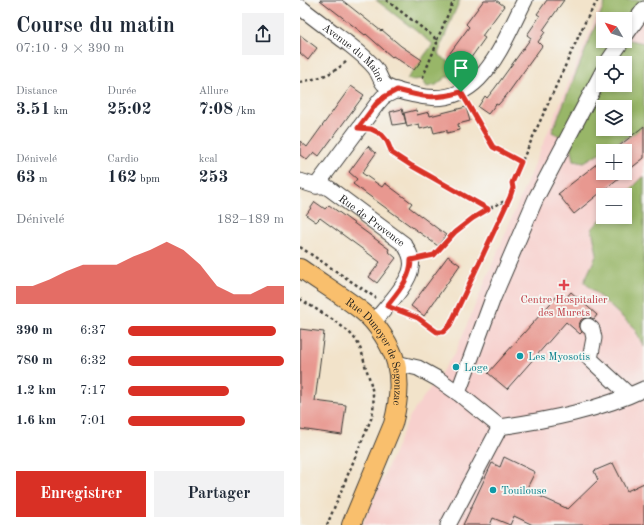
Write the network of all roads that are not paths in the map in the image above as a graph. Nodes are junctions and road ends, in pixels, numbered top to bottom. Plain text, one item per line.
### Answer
1 (525, 0) edge
2 (300, 7) edge
3 (644, 9) edge
4 (632, 26) edge
5 (596, 85) edge
6 (397, 90) junction
7 (300, 181) edge
8 (316, 186) junction
9 (300, 268) edge
10 (374, 322) junction
11 (588, 326) dead end
12 (396, 363) junction
13 (644, 389) edge
14 (458, 393) junction
15 (629, 395) junction
16 (500, 427) junction
17 (351, 525) edge
18 (448, 525) edge

1 - 6 street, Avenue du Maine
2 - 6 street, Avenue du Maine
3 - 4 street
5 - 14 street
6 - 8 street
7 - 8 street, Rue de Provence
8 - 10 street, Rue de Provence
9 - 10 main road, Rue Dunoyer de Segonzac
10 - 12 main road, Rue Dunoyer de Segonzac
11 - 15 street
12 - 14 street
12 - 17 main road, Rue Dunoyer de Segonzac
13 - 15 street
14 - 16 street
15 - 16 street
16 - 18 street

